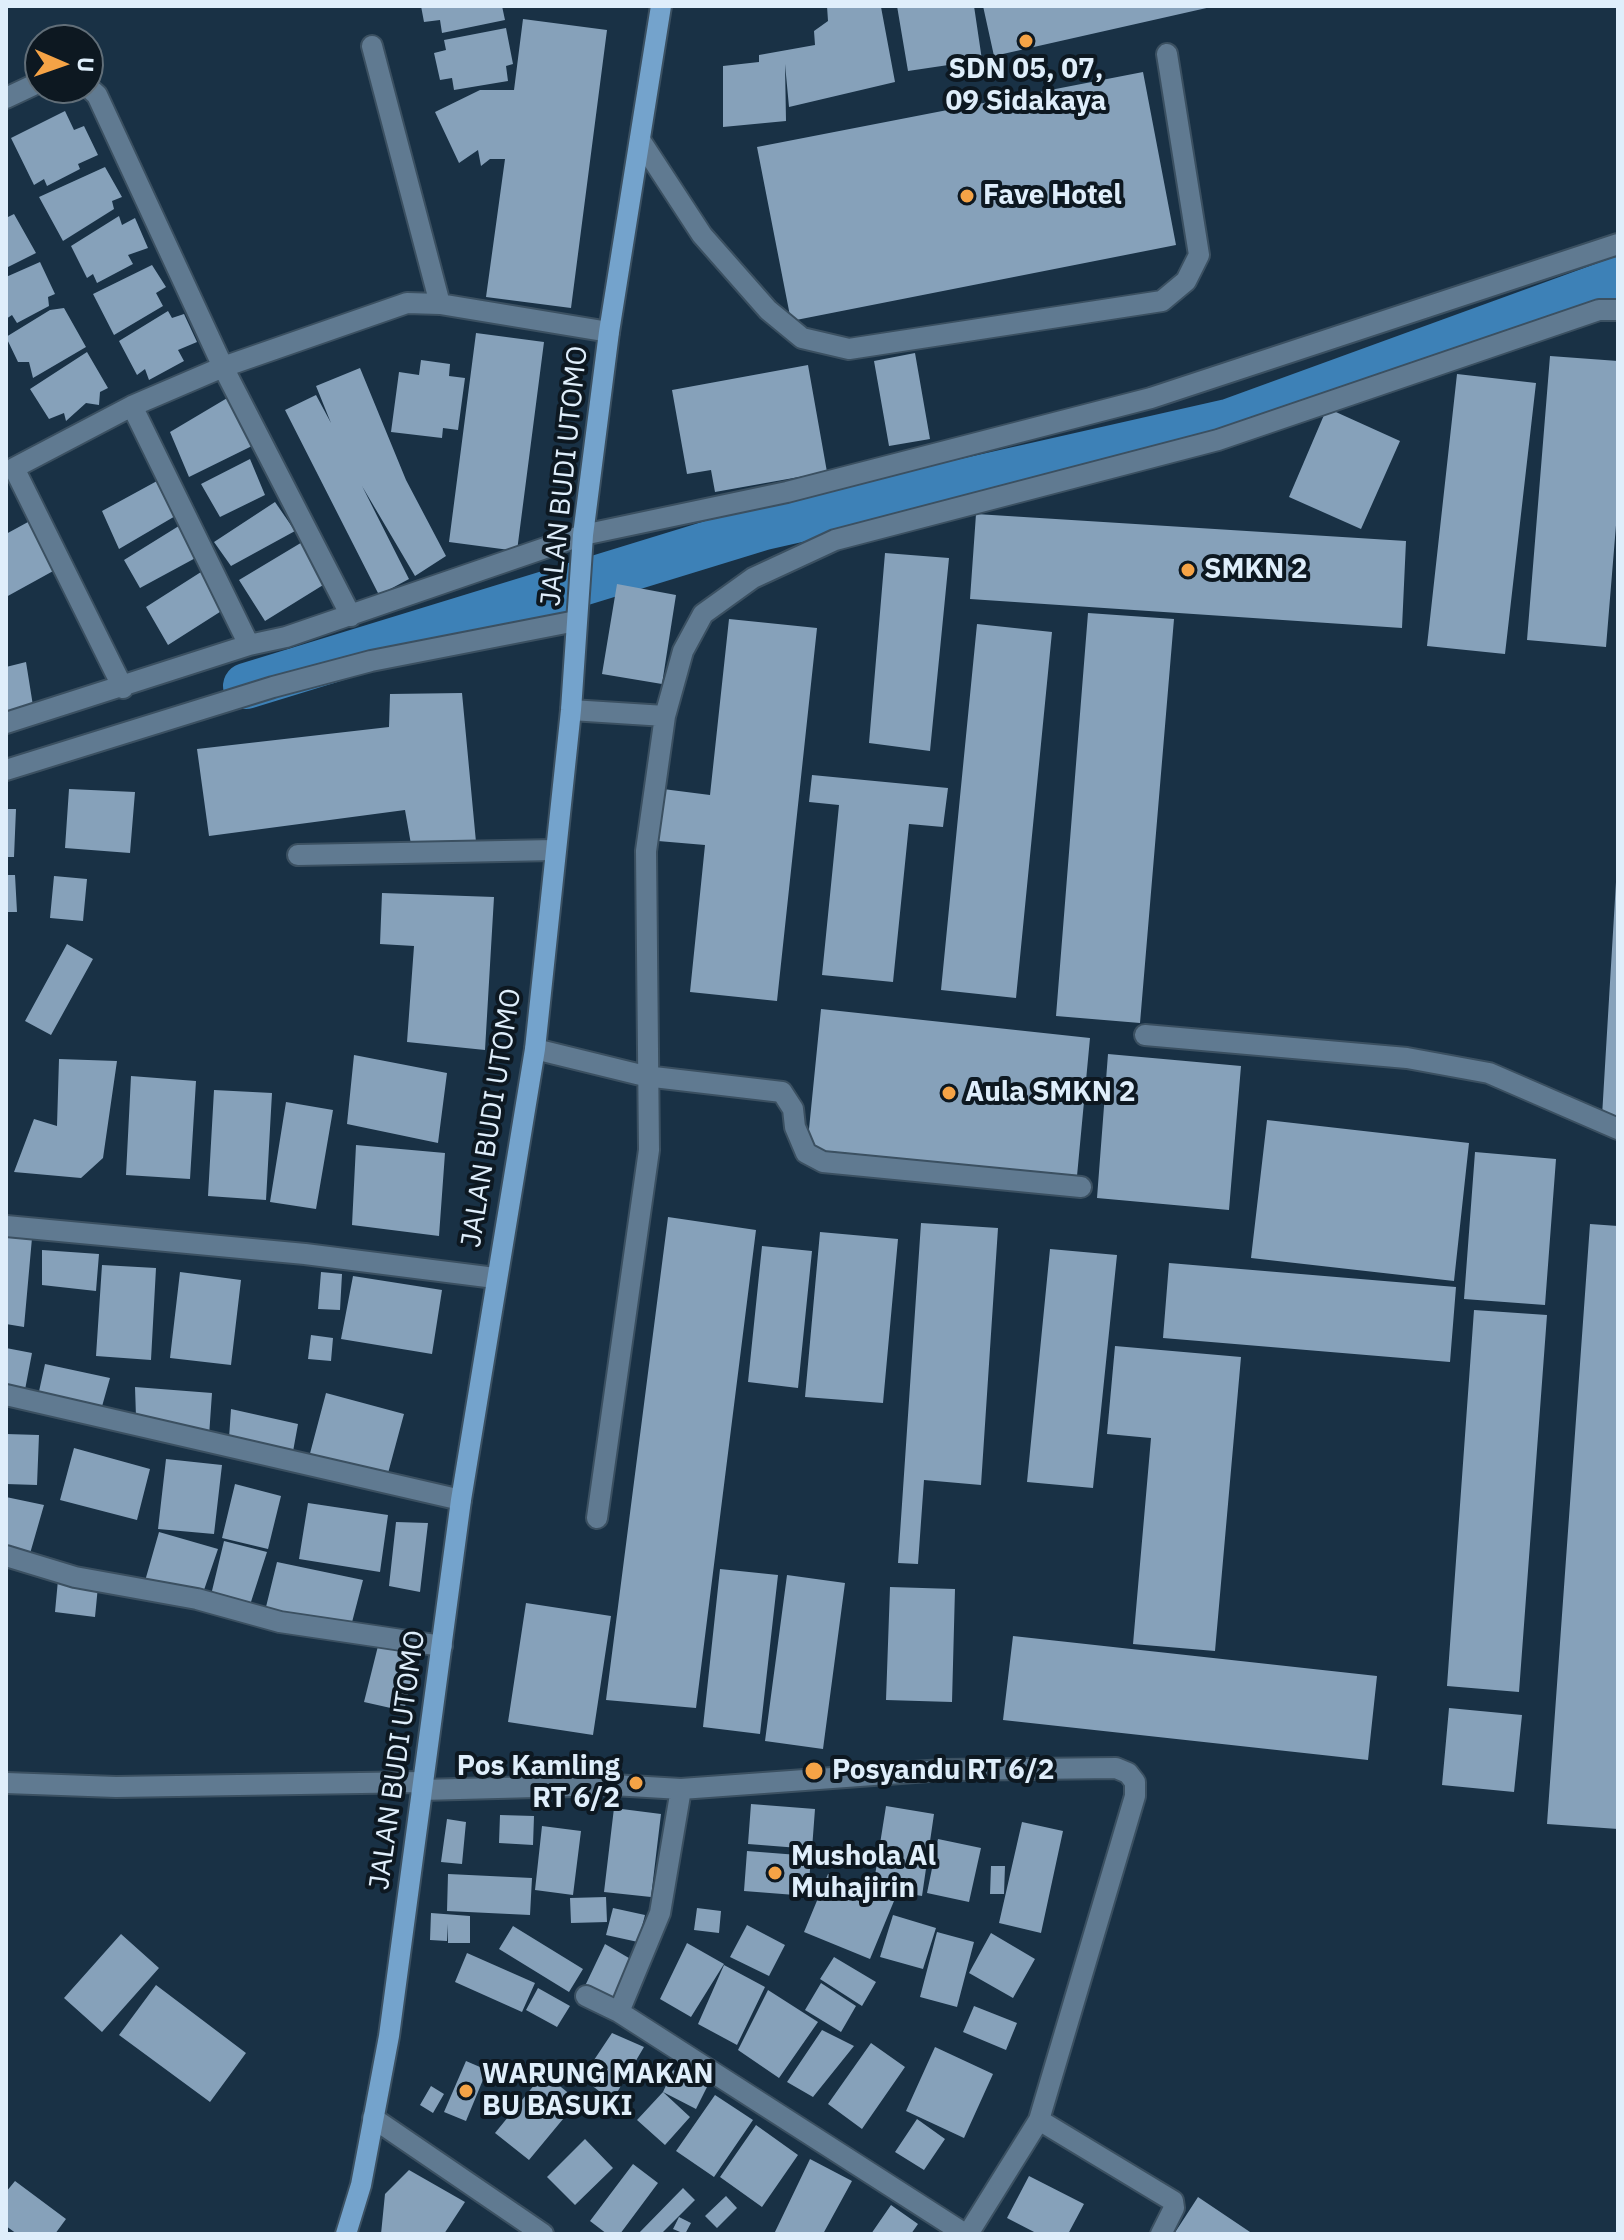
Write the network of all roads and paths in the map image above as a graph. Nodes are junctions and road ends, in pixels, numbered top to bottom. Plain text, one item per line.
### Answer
1 (661, 6) edge
2 (372, 46) dead end
3 (1167, 54) dead end
4 (101, 104) edge
5 (640, 140) junction
6 (1618, 244) edge
7 (440, 304) junction
8 (1618, 310) edge
9 (609, 332) junction
10 (223, 367) junction
11 (132, 406) junction
12 (9, 465) edge
13 (582, 545) junction
14 (577, 613) junction
15 (351, 616) junction
16 (249, 645) junction
17 (123, 688) junction
18 (571, 710) junction
19 (665, 716) junction
20 (6, 723) edge
21 (6, 770) edge
22 (555, 850) junction
23 (298, 855) dead end
24 (1145, 1035) dead end
25 (535, 1049) junction
26 (645, 1076) junction
27 (1618, 1129) edge
28 (1081, 1187) dead end
29 (6, 1226) edge
30 (495, 1278) junction
31 (6, 1395) edge
32 (461, 1500) junction
33 (597, 1518) dead end
34 (6, 1556) edge
35 (442, 1646) junction
36 (6, 1783) edge
37 (422, 1786) junction
38 (681, 1789) junction
39 (586, 1996) dead end
40 (619, 2012) junction
41 (373, 2118) junction
42 (1039, 2120) junction
43 (346, 2234) edge
44 (543, 2234) edge
45 (967, 2234) edge
46 (1161, 2234) edge

1 - 5 main road, JALAN BUDI UTOMO
2 - 7 street
3 - 5 street
4 - 10 street
5 - 9 main road, JALAN BUDI UTOMO
6 - 13 street
7 - 9 street
7 - 10 street
8 - 19 street
9 - 13 main road, JALAN BUDI UTOMO
10 - 11 street
10 - 15 street
11 - 12 street
11 - 16 street
12 - 17 street
13 - 14 main road, JALAN BUDI UTOMO
13 - 15 street
14 - 18 main road, JALAN BUDI UTOMO
14 - 21 street
15 - 16 street
16 - 17 street
17 - 20 street
18 - 19 street
18 - 22 main road, JALAN BUDI UTOMO
19 - 26 street
22 - 23 street
22 - 25 main road, JALAN BUDI UTOMO
24 - 27 street
25 - 26 street
25 - 30 main road, JALAN BUDI UTOMO
26 - 28 street
26 - 33 street
29 - 30 street
30 - 32 main road, JALAN BUDI UTOMO
31 - 32 street
32 - 35 main road, JALAN BUDI UTOMO
34 - 35 street
35 - 37 main road, JALAN BUDI UTOMO
36 - 37 street
37 - 38 street
37 - 41 main road, JALAN BUDI UTOMO
38 - 40 street
38 - 42 street
39 - 40 street
40 - 45 street
41 - 43 main road, JALAN BUDI UTOMO
41 - 44 street
42 - 45 street
42 - 46 street

